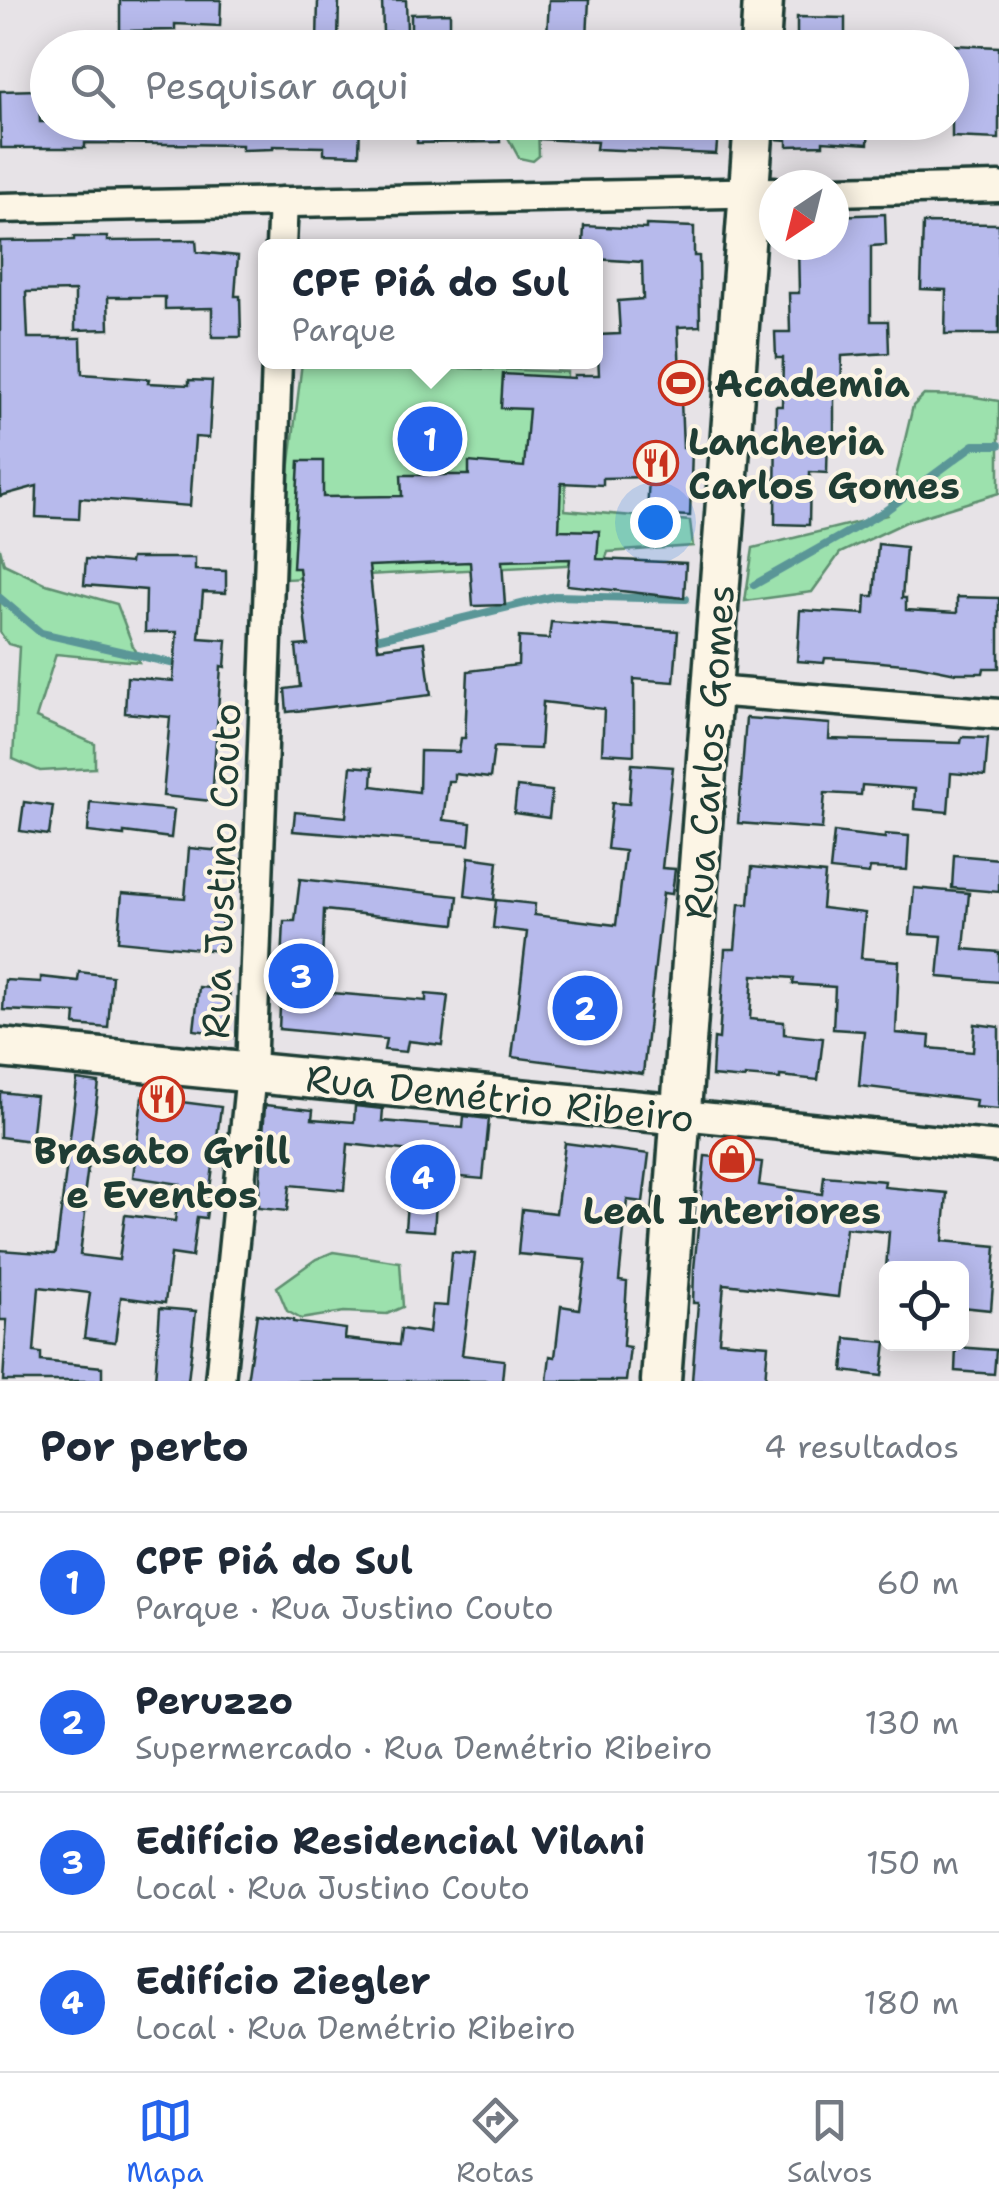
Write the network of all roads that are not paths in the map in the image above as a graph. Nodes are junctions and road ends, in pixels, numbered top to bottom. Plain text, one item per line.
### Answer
1 (763, 0) edge
2 (761, 30) edge
3 (756, 140) edge
4 (759, 170) edge
5 (999, 188) edge
6 (849, 191) edge
7 (759, 192) edge
8 (283, 202) junction
9 (0, 208) edge
10 (759, 223) edge
11 (281, 239) edge
12 (277, 369) edge
13 (713, 692) junction
14 (999, 714) edge
15 (0, 1048) edge
16 (251, 1073) junction
17 (682, 1116) junction
18 (999, 1147) edge
19 (220, 1381) edge
20 (661, 1381) edge

1 - 2 street
3 - 4 street, Rua Carlos Gomes
5 - 6 street
7 - 8 street
8 - 9 street
8 - 11 street
10 - 13 street, Rua Carlos Gomes
12 - 16 street, Rua Justino Couto
13 - 14 street
13 - 17 street, Rua Carlos Gomes
15 - 16 street, Rua Demétrio Ribeiro
16 - 17 street, Rua Demétrio Ribeiro
16 - 19 street, Rua Justino Couto
17 - 18 street, Rua Demétrio Ribeiro
17 - 20 street, Rua Carlos Gomes

